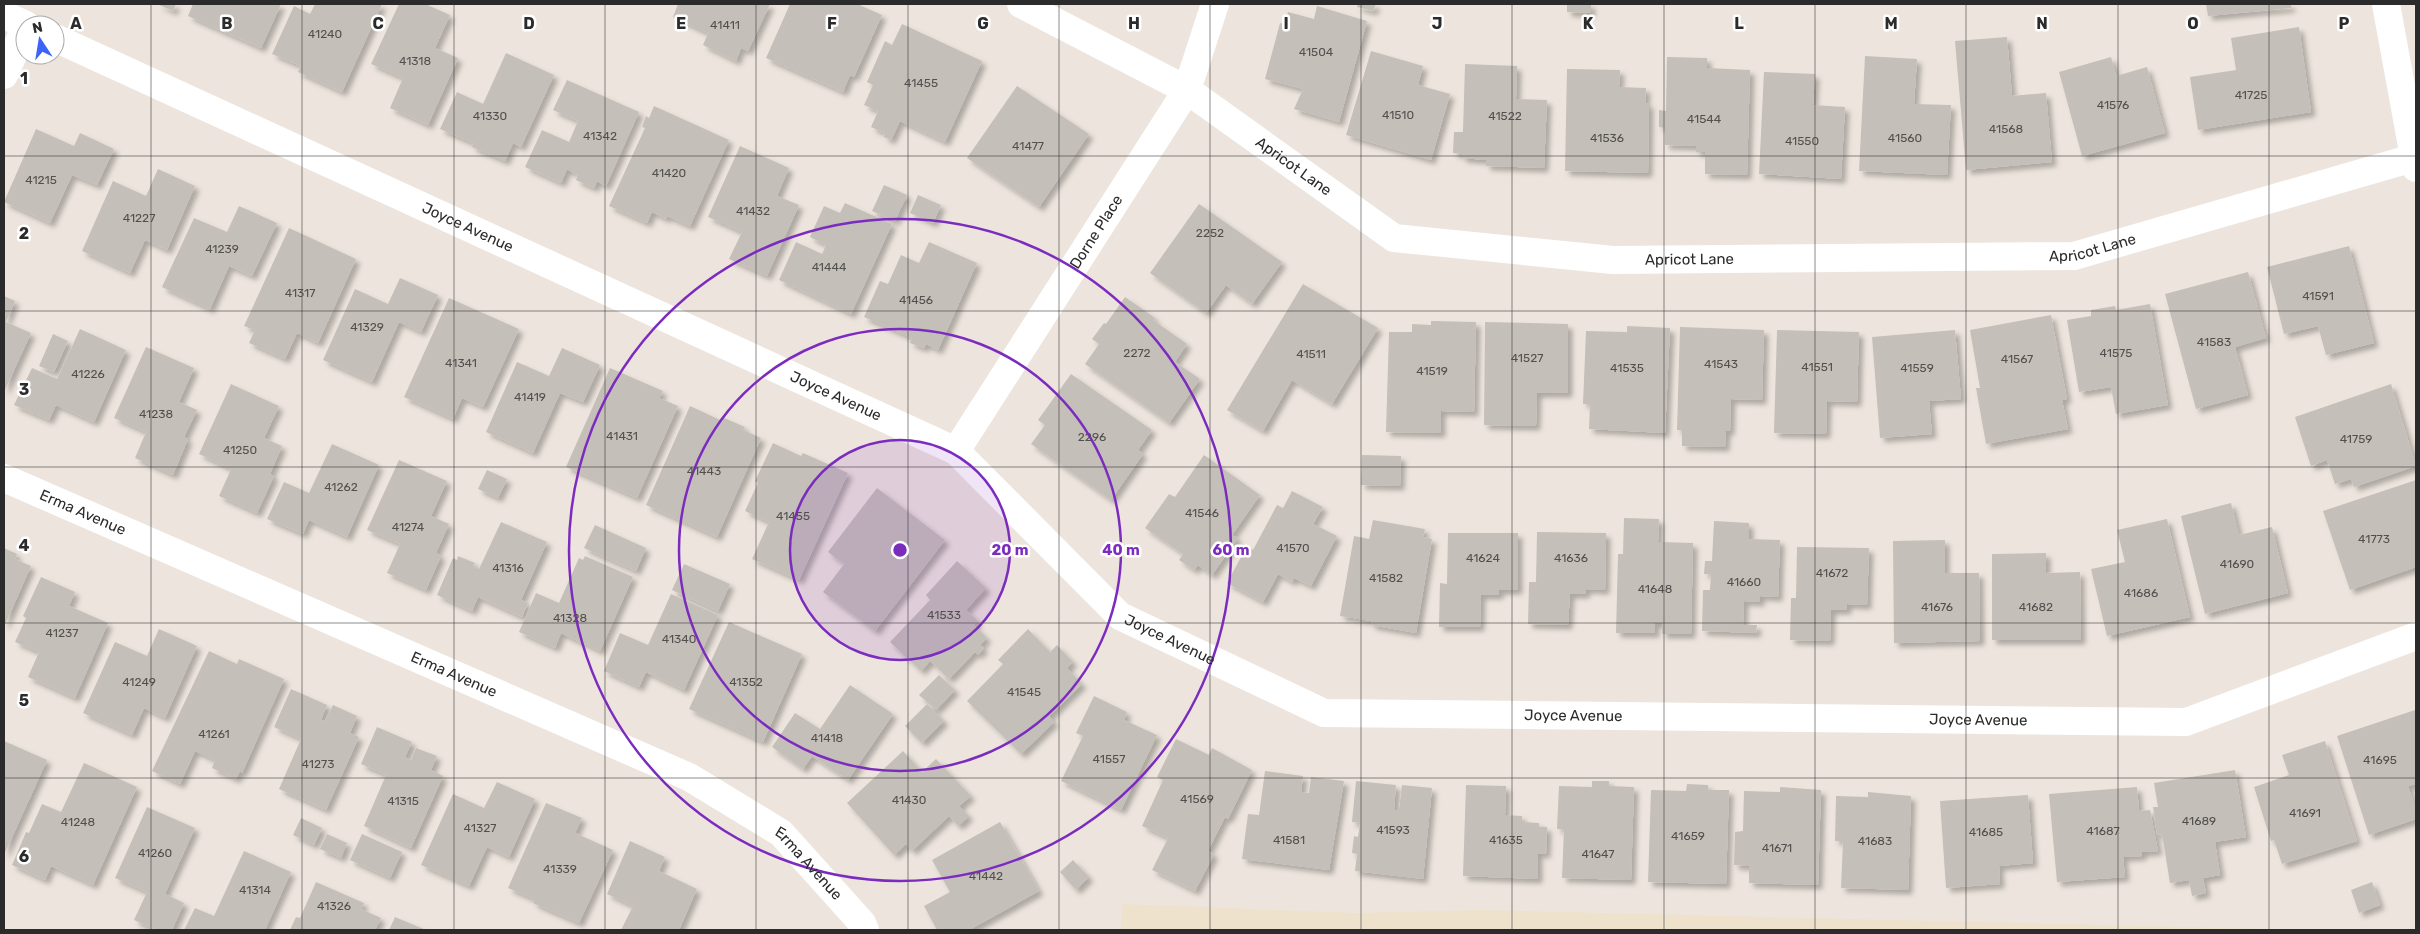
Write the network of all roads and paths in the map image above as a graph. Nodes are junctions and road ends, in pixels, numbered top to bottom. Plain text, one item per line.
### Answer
1 (1021, 4) edge
2 (1215, 4) edge
3 (2386, 4) edge
4 (65, 43) edge
5 (15, 50) edge
6 (4, 75) edge
7 (1187, 90) junction
8 (2415, 163) edge
9 (956, 451) junction
10 (4, 478) edge
11 (2416, 636) edge
12 (865, 930) edge

1 - 7 street, Apricot Lane
2 - 7 street, Dorne Place
3 - 8 street
4 - 9 street, Joyce Avenue
5 - 6 street
7 - 8 street, Apricot Lane
7 - 9 street, Dorne Place
9 - 11 street, Joyce Avenue
10 - 12 street, Erma Avenue

